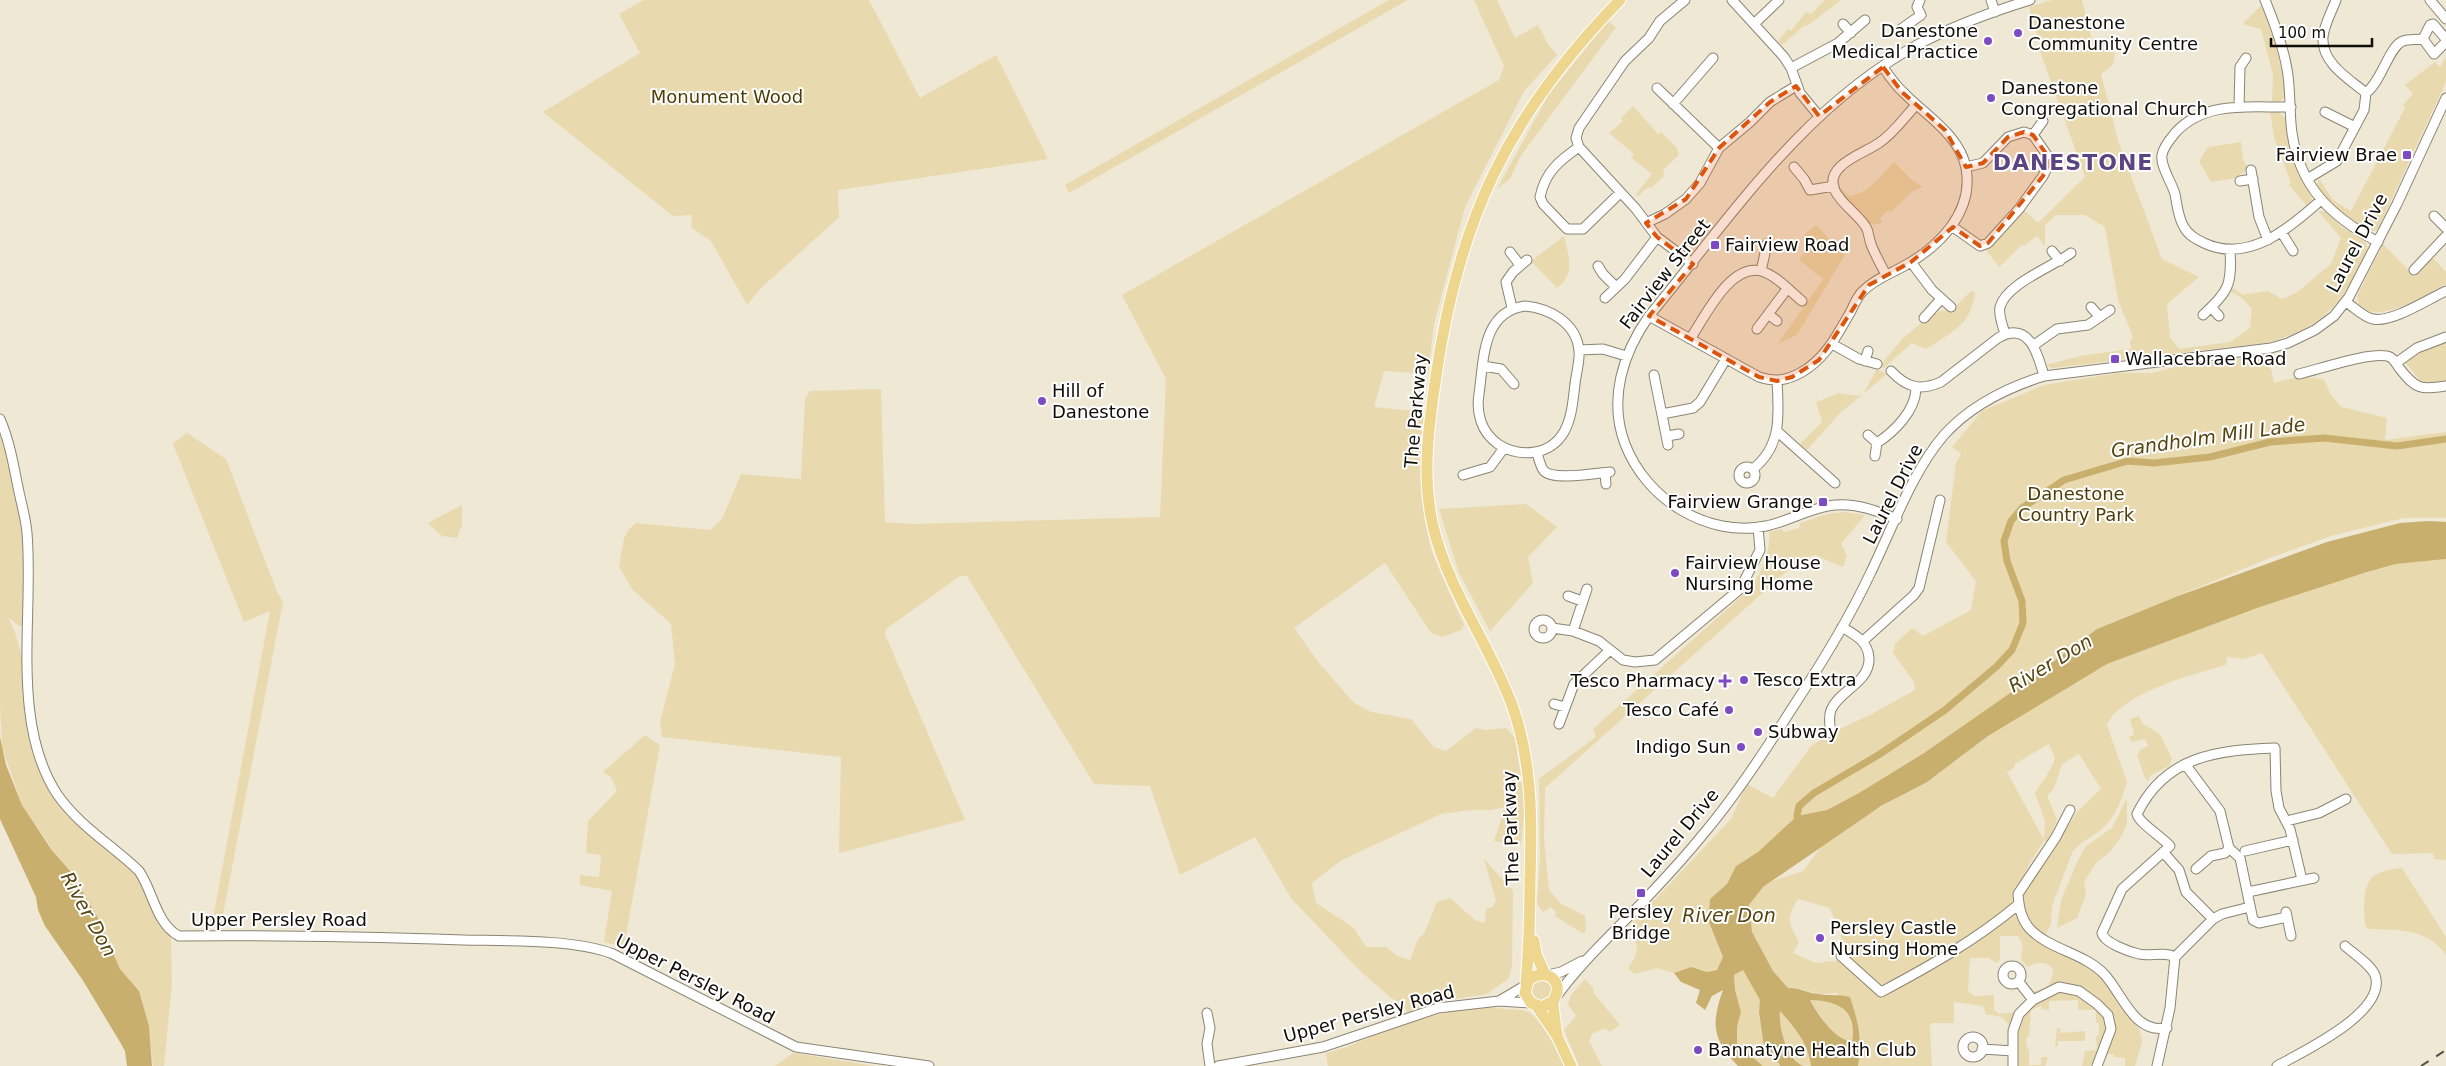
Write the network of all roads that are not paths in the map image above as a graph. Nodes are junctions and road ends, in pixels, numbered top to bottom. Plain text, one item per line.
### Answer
1 (1620, 0) edge
2 (1685, 0) edge
3 (1732, 0) edge
4 (1779, 0) edge
5 (1920, 0) edge
6 (1991, 0) edge
7 (2030, 0) edge
8 (2265, 0) edge
9 (2336, 0) edge
10 (2430, 0) edge
11 (1995, 12) junction
12 (2446, 19) edge
13 (1865, 20) dead end
14 (1754, 24) junction
15 (1843, 24) dead end
16 (1901, 29) dead end
17 (1851, 33) junction
18 (2423, 39) junction
19 (2446, 41) edge
20 (1712, 58) dead end
21 (2246, 58) dead end
22 (1883, 67) junction
23 (1791, 68) junction
24 (1796, 86) junction
25 (1657, 88) dead end
26 (2366, 93) junction
27 (2446, 98) edge
28 (1673, 104) junction
29 (1916, 105) junction
30 (2239, 107) junction
31 (2290, 107) junction
32 (2325, 112) dead end
33 (1819, 116) junction
34 (2044, 121) dead end
35 (2355, 127) junction
36 (2033, 135) junction
37 (1580, 147) junction
38 (1719, 148) junction
39 (1794, 167) dead end
40 (1966, 167) junction
41 (2307, 179) junction
42 (2240, 181) dead end
43 (1834, 186) junction
44 (1620, 193) junction
45 (2321, 200) junction
46 (2434, 216) dead end
47 (1646, 223) junction
48 (1953, 227) junction
49 (2446, 228) edge
50 (2282, 233) junction
51 (2446, 236) edge
52 (1657, 237) junction
53 (2268, 240) junction
54 (2378, 242) junction
55 (1767, 244) dead end
56 (2230, 249) junction
57 (2052, 251) dead end
58 (2293, 251) dead end
59 (1510, 252) dead end
60 (2071, 254) dead end
61 (2060, 261) junction
62 (1911, 262) junction
63 (1693, 264) junction
64 (1598, 266) dead end
65 (2414, 270) dead end
66 (1761, 272) junction
67 (1886, 275) junction
68 (1616, 287) junction
69 (1787, 290) junction
70 (2446, 291) edge
71 (1605, 298) dead end
72 (1941, 299) junction
73 (1802, 300) dead end
74 (2346, 302) junction
75 (1951, 307) dead end
76 (2091, 307) dead end
77 (2211, 307) junction
78 (1512, 308) junction
79 (2110, 310) dead end
80 (1768, 314) junction
81 (2203, 315) dead end
82 (1649, 316) junction
83 (2099, 316) junction
84 (2218, 316) dead end
85 (1924, 318) dead end
86 (1777, 321) dead end
87 (1757, 329) dead end
88 (2005, 334) junction
89 (2446, 337) edge
90 (1690, 339) junction
91 (1832, 344) junction
92 (2034, 345) junction
93 (1579, 350) junction
94 (1868, 351) dead end
95 (1626, 356) junction
96 (1726, 359) junction
97 (1866, 361) junction
98 (2396, 363) junction
99 (1877, 364) dead end
100 (1483, 366) junction
101 (1891, 371) dead end
102 (2299, 374) dead end
103 (1654, 375) dead end
104 (2044, 376) junction
105 (1777, 381) junction
106 (1514, 384) dead end
107 (2446, 386) edge
108 (1916, 389) junction
109 (1662, 414) junction
110 (0, 419) edge
111 (1778, 432) junction
112 (1679, 434) dead end
113 (1868, 435) dead end
114 (1666, 436) junction
115 (1877, 443) junction
116 (1668, 445) dead end
117 (1504, 448) junction
118 (1537, 453) junction
119 (1875, 456) dead end
120 (1753, 470) dead end
121 (1463, 475) dead end
122 (1835, 483) dead end
123 (1606, 484) dead end
124 (1940, 500) dead end
125 (1897, 519) junction
126 (1758, 527) junction
127 (1587, 589) dead end
128 (1568, 596) dead end
129 (1582, 601) junction
130 (1842, 627) junction
131 (1552, 628) dead end
132 (1573, 631) junction
133 (1863, 641) junction
134 (1610, 650) junction
135 (1554, 704) dead end
136 (1565, 707) junction
137 (1559, 724) dead end
138 (1830, 733) dead end
139 (2185, 764) junction
140 (2346, 799) dead end
141 (2070, 810) dead end
142 (2287, 821) junction
143 (2293, 840) junction
144 (2230, 848) junction
145 (2166, 849) junction
146 (2245, 851) dead end
147 (2196, 869) dead end
148 (2314, 878) dead end
149 (2302, 880) junction
150 (2248, 892) junction
151 (2019, 904) junction
152 (2250, 907) junction
153 (1530, 917) junction
154 (2212, 919) junction
155 (2291, 936) dead end
156 (2345, 946) dead end
157 (1842, 956) dead end
158 (2175, 957) junction
159 (1589, 958) junction
160 (1546, 975) junction
161 (2019, 982) dead end
162 (1526, 984) junction
163 (1554, 999) junction
164 (2033, 1000) junction
165 (1498, 1002) junction
166 (1533, 1004) junction
167 (1208, 1013) dead end
168 (2167, 1028) junction
169 (1557, 1036) junction
170 (1982, 1049) dead end
171 (2013, 1051) junction
172 (929, 1066) edge
173 (1210, 1066) edge
174 (1218, 1066) edge
175 (1571, 1066) edge
176 (2013, 1066) edge
177 (2097, 1066) edge
178 (2157, 1066) edge
179 (2277, 1066) edge

1 - 153 main road, The Parkway
2 - 37 street
3 - 14 street
4 - 14 street
5 - 16 street
6 - 11 street
7 - 11 street, Fairview Street
8 - 31 street
9 - 26 street
10 - 12 street
11 - 22 street, Fairview Street
13 - 17 street
14 - 23 street
15 - 17 street
17 - 23 street
18 - 19 street
18 - 19 street
18 - 26 street
20 - 28 street
21 - 30 street
22 - 29 street
22 - 33 street, Fairview Street
23 - 24 street
24 - 33 street
24 - 38 street
25 - 28 street
26 - 35 street
27 - 54 street, Laurel Drive
28 - 38 street
29 - 40 street
29 - 43 street
30 - 31 street
30 - 56 street
31 - 41 street
32 - 35 street
33 - 63 street, Fairview Street
34 - 36 street
35 - 41 street
36 - 40 street
36 - 48 street
37 - 44 street
37 - 44 street
38 - 47 street
39 - 43 street
40 - 48 street
41 - 45 street
42 - 53 street
43 - 67 street
44 - 47 street
45 - 50 street
45 - 54 street
46 - 49 street
47 - 52 street
48 - 62 street
50 - 53 street
50 - 58 street
51 - 65 street
52 - 63 street
52 - 68 street
53 - 56 street
54 - 74 street, Laurel Drive
55 - 66 street
56 - 77 street
57 - 61 street
59 - 78 street
60 - 61 street
61 - 88 street
62 - 67 street
62 - 72 street
63 - 82 street, Fairview Street
64 - 68 street
66 - 69 street
66 - 90 street
67 - 91 street
68 - 71 street
69 - 73 street
69 - 80 street
70 - 74 street
72 - 75 street
72 - 85 street
74 - 104 street, Laurel Drive
76 - 83 street
77 - 81 street
77 - 84 street
78 - 93 street
78 - 100 street
79 - 83 street
80 - 86 street
80 - 87 street
82 - 90 street
82 - 95 street, Fairview Street
83 - 92 street
88 - 92 street
88 - 108 street
89 - 98 street
90 - 96 street
91 - 97 street
91 - 105 street
92 - 104 street
93 - 95 street
93 - 118 street
94 - 97 street
95 - 126 street, Fairview Street
96 - 105 street
96 - 109 street
97 - 99 street
98 - 102 street
98 - 107 street
100 - 106 street
100 - 117 street
101 - 108 street
103 - 109 street
104 - 125 street, Laurel Drive
105 - 111 street
108 - 115 street
109 - 114 street
110 - 172 street, Upper Persley Road
111 - 120 street
111 - 122 street
112 - 114 street
113 - 115 street
114 - 116 street
115 - 119 street
117 - 118 street
117 - 121 street
118 - 123 street
124 - 133 street
125 - 126 street, Fairview Street
125 - 130 street, Laurel Drive
126 - 134 street
127 - 129 street
128 - 129 street
129 - 132 street
130 - 133 street
130 - 159 street, Laurel Drive
131 - 132 street
132 - 134 street
133 - 138 street
134 - 136 street
135 - 136 street
136 - 137 street
139 - 142 street
139 - 144 street
139 - 145 street
140 - 142 street
141 - 151 street
142 - 143 street
143 - 146 street
143 - 149 street
144 - 147 street
144 - 150 street
145 - 154 street
145 - 158 street
148 - 149 street
149 - 150 street
150 - 152 street
151 - 157 street
151 - 168 street
152 - 154 street
152 - 155 street
153 - 160 main road
153 - 162 main road
154 - 158 street
156 - 179 street
158 - 168 street
159 - 160 street, Laurel Drive
159 - 163 street, Laurel Drive
160 - 162 main road
160 - 163 main road
161 - 164 street
162 - 165 street, Upper Persley Road
162 - 166 main road
163 - 166 main road
163 - 169 main road
164 - 171 street
164 - 177 street
165 - 166 street, Upper Persley Road
165 - 174 street, Upper Persley Road
166 - 169 main road
167 - 173 street
168 - 178 street
169 - 175 main road
170 - 171 street
171 - 176 street

